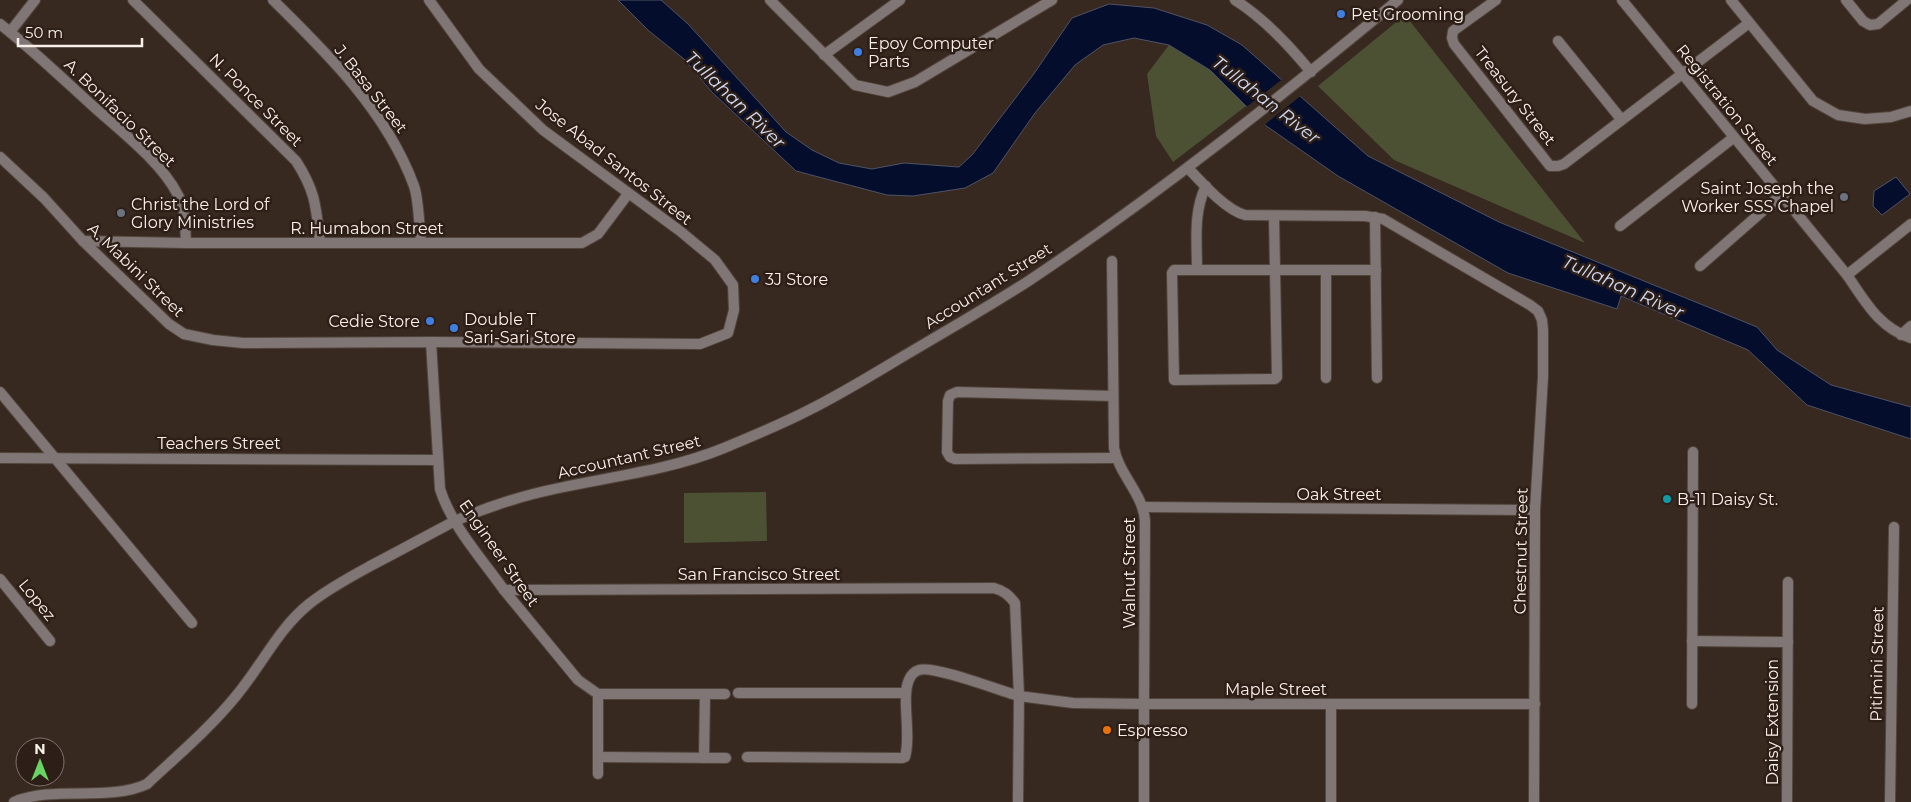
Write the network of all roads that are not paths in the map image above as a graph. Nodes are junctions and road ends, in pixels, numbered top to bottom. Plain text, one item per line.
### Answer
1 (35, 0) edge
2 (133, 0) edge
3 (273, 0) edge
4 (429, 0) edge
5 (770, 0) edge
6 (900, 0) edge
7 (1052, 0) edge
8 (1235, 0) edge
9 (1398, 0) edge
10 (1496, 0) edge
11 (1622, 0) edge
12 (1731, 0) edge
13 (1846, 0) edge
14 (1907, 0) edge
15 (1749, 23) junction
16 (0, 24) edge
17 (10, 32) junction
18 (1558, 40) dead end
19 (824, 54) junction
20 (1681, 74) junction
21 (1307, 75) junction
22 (1911, 111) edge
23 (1621, 119) junction
24 (1733, 138) junction
25 (0, 157) edge
26 (1188, 168) junction
27 (1206, 186) junction
28 (628, 194) junction
29 (1781, 195) junction
30 (1274, 216) junction
31 (1375, 217) junction
32 (1911, 224) edge
33 (1620, 226) dead end
34 (83, 241) junction
35 (421, 242) junction
36 (186, 243) junction
37 (320, 243) junction
38 (1112, 261) dead end
39 (1700, 266) dead end
40 (1197, 269) junction
41 (1275, 270) junction
42 (1326, 270) junction
43 (1376, 270) junction
44 (1847, 275) junction
45 (1911, 326) edge
46 (728, 333) joint
47 (1906, 336) edge
48 (430, 342) junction
49 (1326, 378) dead end
50 (1377, 378) dead end
51 (0, 392) edge
52 (1113, 396) junction
53 (1693, 452) dead end
54 (0, 458) edge
55 (55, 458) junction
56 (1115, 458) junction
57 (438, 460) junction
58 (1143, 507) junction
59 (1535, 510) junction
60 (455, 521) junction
61 (1894, 527) dead end
62 (0, 579) edge
63 (1788, 582) dead end
64 (504, 590) junction
65 (5, 591) edge
66 (192, 623) dead end
67 (50, 641) dead end
68 (1692, 641) junction
69 (1788, 642) junction
70 (738, 693) dead end
71 (906, 693) junction
72 (598, 694) junction
73 (705, 694) junction
74 (725, 694) dead end
75 (1019, 696) junction
76 (1144, 704) junction
77 (1331, 704) junction
78 (1534, 704) junction
79 (1692, 704) dead end
80 (598, 757) junction
81 (747, 757) dead end
82 (704, 758) junction
83 (726, 758) dead end
84 (598, 774) dead end
85 (14, 802) edge
86 (1018, 802) edge
87 (1144, 802) edge
88 (1331, 802) edge
89 (1534, 802) edge
90 (1787, 802) edge
91 (1890, 802) edge

1 - 17 street
2 - 37 street, N. Ponce Street
3 - 35 street, J. Basa Street
4 - 28 street, Jose Abad Santos Street
5 - 19 street
6 - 19 street
7 - 19 street
8 - 21 street
9 - 21 street, Accountant Street
10 - 23 street, Treasury Street
11 - 20 street, Registration Street
12 - 15 street
13 - 14 street
15 - 20 street
15 - 22 street
16 - 17 street, A. Bonifacio Street
17 - 36 street, A. Bonifacio Street
18 - 23 street
20 - 23 street
20 - 24 street, Registration Street
21 - 26 street, Accountant Street
24 - 29 street, Registration Street
24 - 33 street
25 - 34 street, A. Mabini Street
26 - 27 street
26 - 60 street, Accountant Street
27 - 30 street
27 - 40 street
28 - 35 street, R. Humabon Street
28 - 46 street, Jose Abad Santos Street
29 - 39 street
29 - 44 street, Registration Street
30 - 31 street
30 - 41 street
31 - 43 street
31 - 59 street, Chestnut Street
32 - 44 street
34 - 36 street, R. Humabon Street
34 - 48 street, A. Mabini Street
35 - 37 street, R. Humabon Street
36 - 37 street, R. Humabon Street
38 - 52 street, Walnut Street
40 - 41 street
40 - 41 street
41 - 42 street
42 - 43 street
42 - 49 street
43 - 50 street
44 - 47 street, Registration Street
45 - 47 street
46 - 48 street, A. Mabini Street
48 - 57 street, Engineer Street
51 - 55 street
52 - 56 street, Walnut Street
52 - 56 street
53 - 68 street
54 - 55 street, Teachers Street
55 - 57 street, Teachers Street
55 - 66 street
56 - 58 street, Walnut Street
57 - 60 street, Engineer Street
58 - 59 street, Oak Street
58 - 76 street, Walnut Street
59 - 78 street, Chestnut Street
60 - 64 street, Engineer Street
60 - 85 street, Accountant Street
61 - 91 street, Pitimini Street
62 - 65 street, Lopez
63 - 69 street, Daisy Extension
64 - 72 street, Engineer Street
64 - 75 street, San Francisco Street
65 - 67 street, Lopez
68 - 69 street, Daisy Extension
68 - 79 street
69 - 90 street, Daisy Extension
70 - 71 street
71 - 75 street, Maple Street
71 - 81 street
72 - 73 street
72 - 80 street
73 - 74 street
73 - 82 street
75 - 76 street, Maple Street
75 - 86 street
76 - 77 street, Maple Street
76 - 87 street, Walnut Street
77 - 78 street, Maple Street
77 - 88 street
78 - 89 street, Chestnut Street
80 - 82 street
80 - 84 street
82 - 83 street

